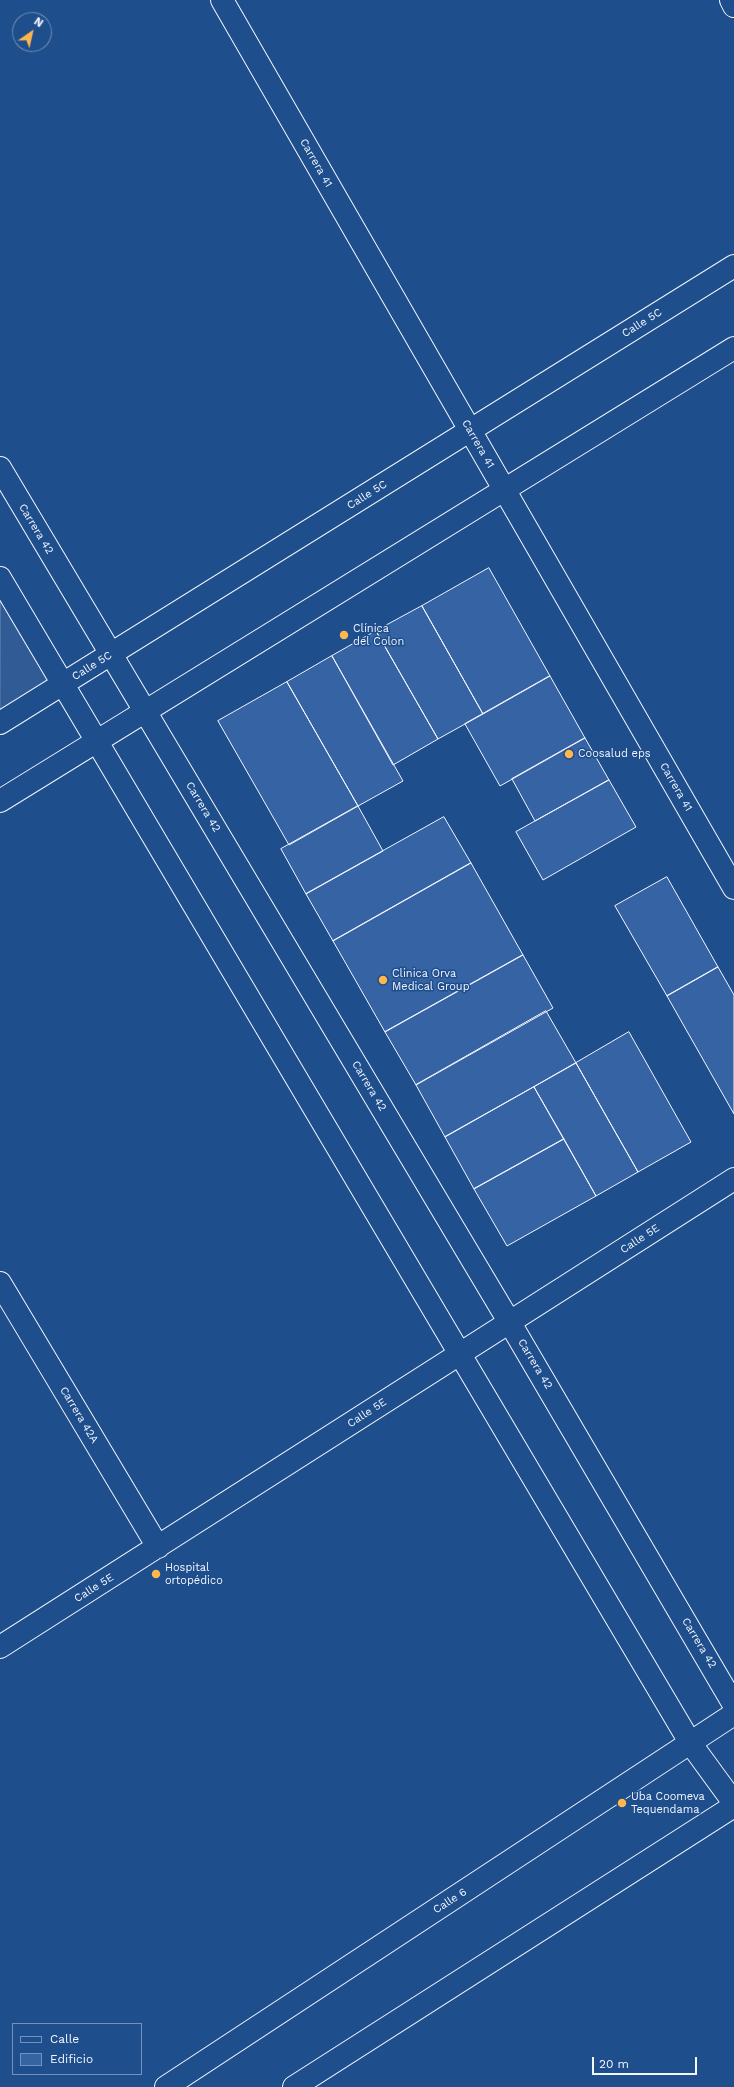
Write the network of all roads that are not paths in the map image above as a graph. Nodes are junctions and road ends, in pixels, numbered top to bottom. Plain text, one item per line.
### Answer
1 (222, 0) edge
2 (731, 0) edge
3 (734, 6) edge
4 (734, 266) edge
5 (734, 348) edge
6 (470, 430) junction
7 (0, 468) edge
8 (504, 490) junction
9 (0, 578) edge
10 (111, 654) junction
11 (63, 684) junction
12 (145, 712) junction
13 (0, 723) edge
14 (97, 741) junction
15 (0, 801) edge
16 (734, 888) edge
17 (734, 1179) edge
18 (0, 1283) edge
19 (510, 1323) junction
20 (460, 1355) junction
21 (158, 1547) junction
22 (0, 1648) edge
23 (734, 1705) edge
24 (734, 1714) edge
25 (691, 1744) junction
26 (734, 1805) edge
27 (166, 2087) edge
28 (294, 2087) edge

1 - 6 street, Carrera 41
2 - 3 street
4 - 6 street, Calle 5C
5 - 8 street
6 - 8 street, Carrera 41
6 - 10 street, Calle 5C
7 - 10 street, Carrera 42
8 - 12 street
8 - 16 street, Carrera 41
9 - 11 street
10 - 11 street, Calle 5C
10 - 12 street, Carrera 42
11 - 13 street, Calle 5C
11 - 14 street
12 - 14 street
12 - 19 street, Carrera 42
14 - 15 street
14 - 20 street
17 - 19 street, Calle 5E
18 - 21 street, Carrera 42A
19 - 20 street, Calle 5E
19 - 23 street, Carrera 42
20 - 21 street, Calle 5E
20 - 25 street
21 - 22 street, Calle 5E
24 - 25 street, Calle 6
25 - 26 street
25 - 27 street, Calle 6
26 - 28 street

